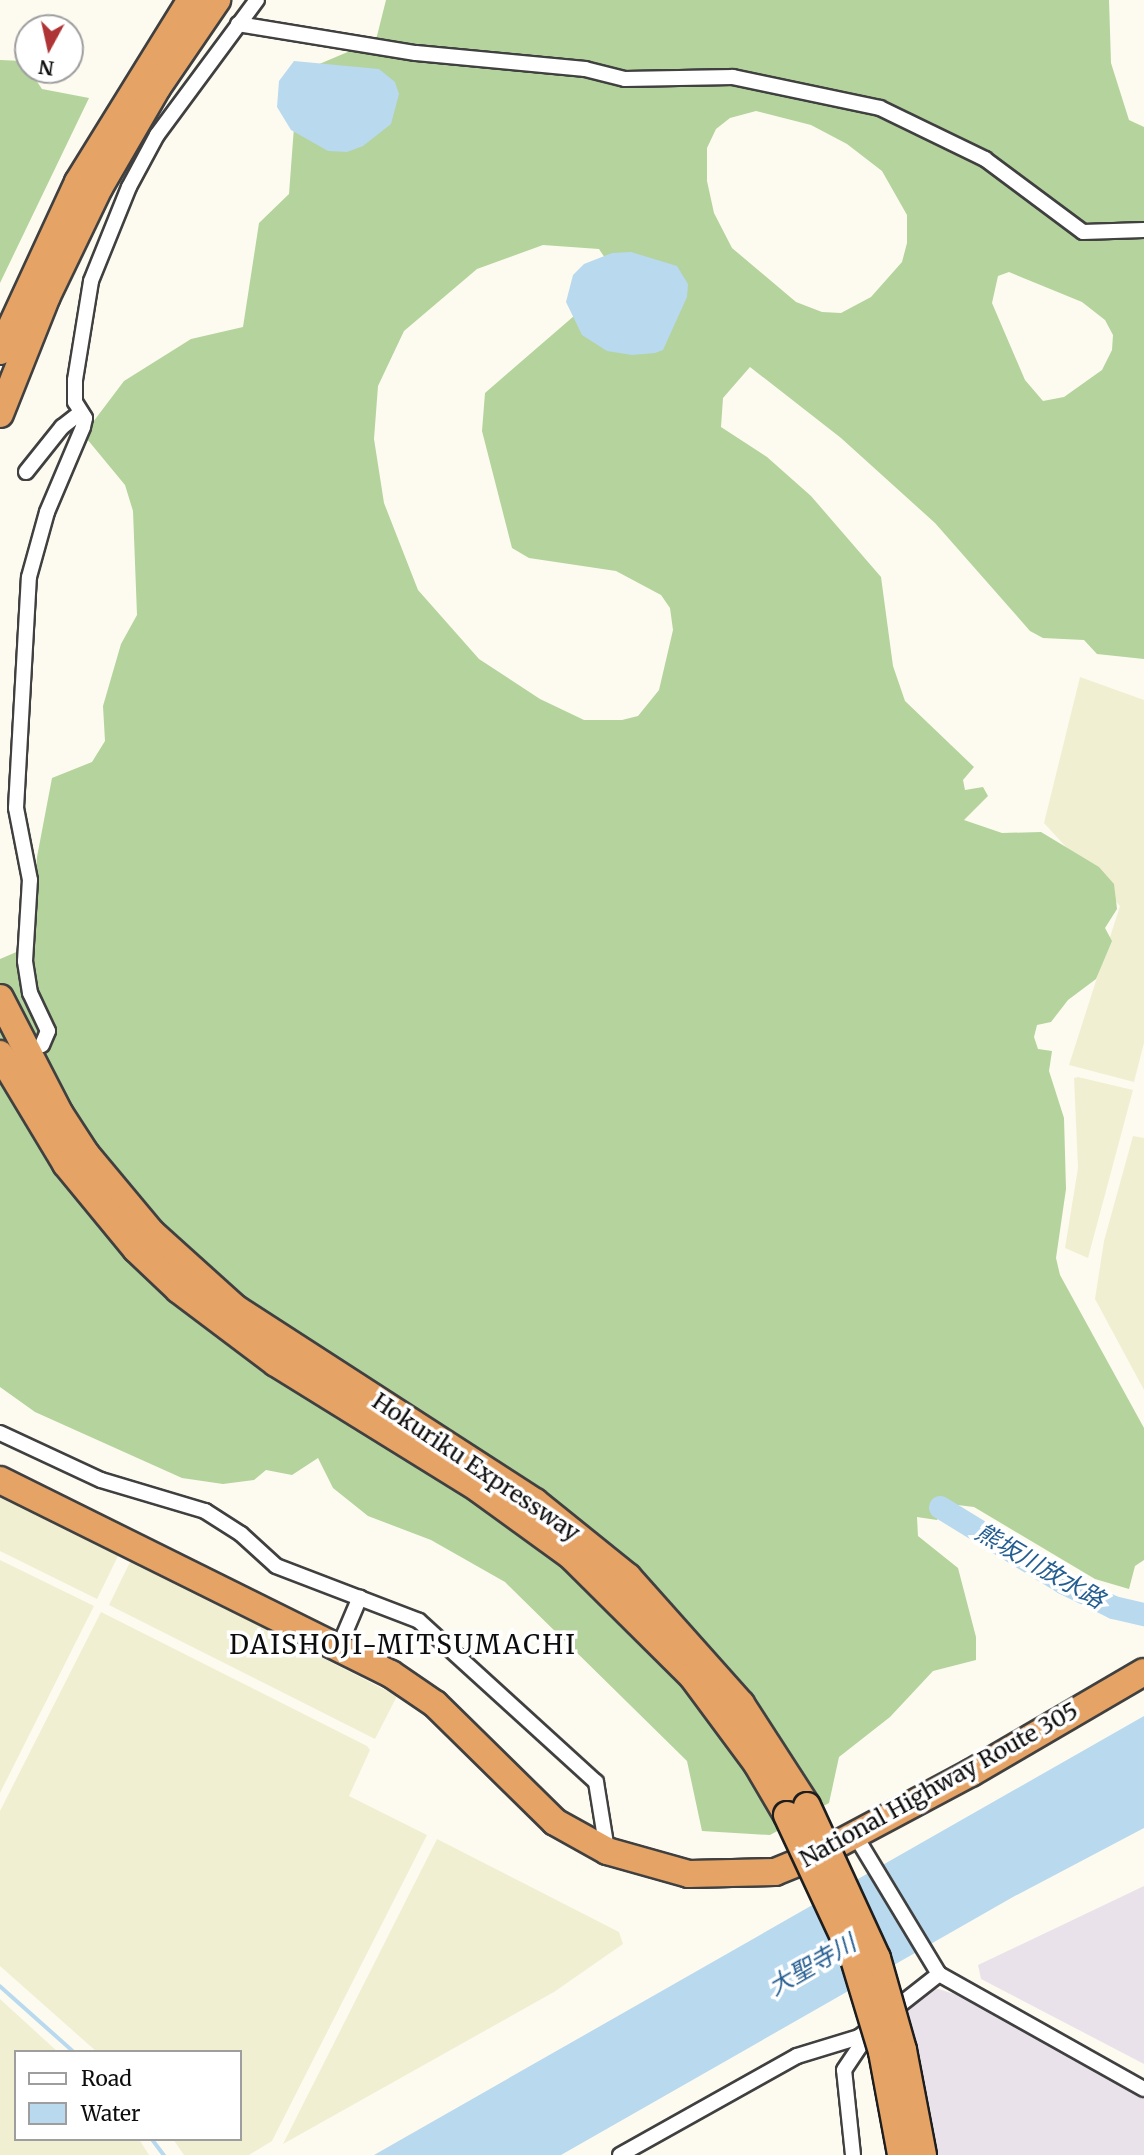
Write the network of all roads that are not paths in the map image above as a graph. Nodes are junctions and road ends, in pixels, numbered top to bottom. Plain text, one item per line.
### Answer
1 (191, 0) edge
2 (217, 0) edge
3 (257, 0) edge
4 (238, 24) junction
5 (1144, 230) edge
6 (0, 351) edge
7 (81, 412) junction
8 (0, 414) edge
9 (26, 472) dead end
10 (0, 998) edge
11 (42, 1045) dead end
12 (0, 1054) edge
13 (0, 1433) edge
14 (0, 1480) edge
15 (360, 1597) junction
16 (338, 1648) junction
17 (1144, 1672) edge
18 (797, 1811) junction
19 (858, 1841) junction
20 (607, 1851) junction
21 (939, 1975) junction
22 (859, 2037) junction
23 (1144, 2089) edge
24 (620, 2155) edge
25 (853, 2155) edge
26 (901, 2155) edge
27 (923, 2155) edge

1 - 6 highway
2 - 8 highway
3 - 4 street
4 - 5 street
4 - 7 street
7 - 9 street
7 - 11 street
10 - 18 highway, Hokuriku Expressway
12 - 18 highway, Hokuriku Expressway
13 - 15 street
14 - 16 highway, National Highway Route 305
15 - 16 street
15 - 20 street
16 - 20 highway, National Highway Route 305
17 - 19 highway, National Highway Route 305
18 - 26 highway, Hokuriku Expressway, bridge
18 - 27 highway, Hokuriku Expressway, bridge
19 - 20 highway, National Highway Route 305
19 - 21 street
21 - 22 street
21 - 23 street
22 - 24 street
22 - 25 street

